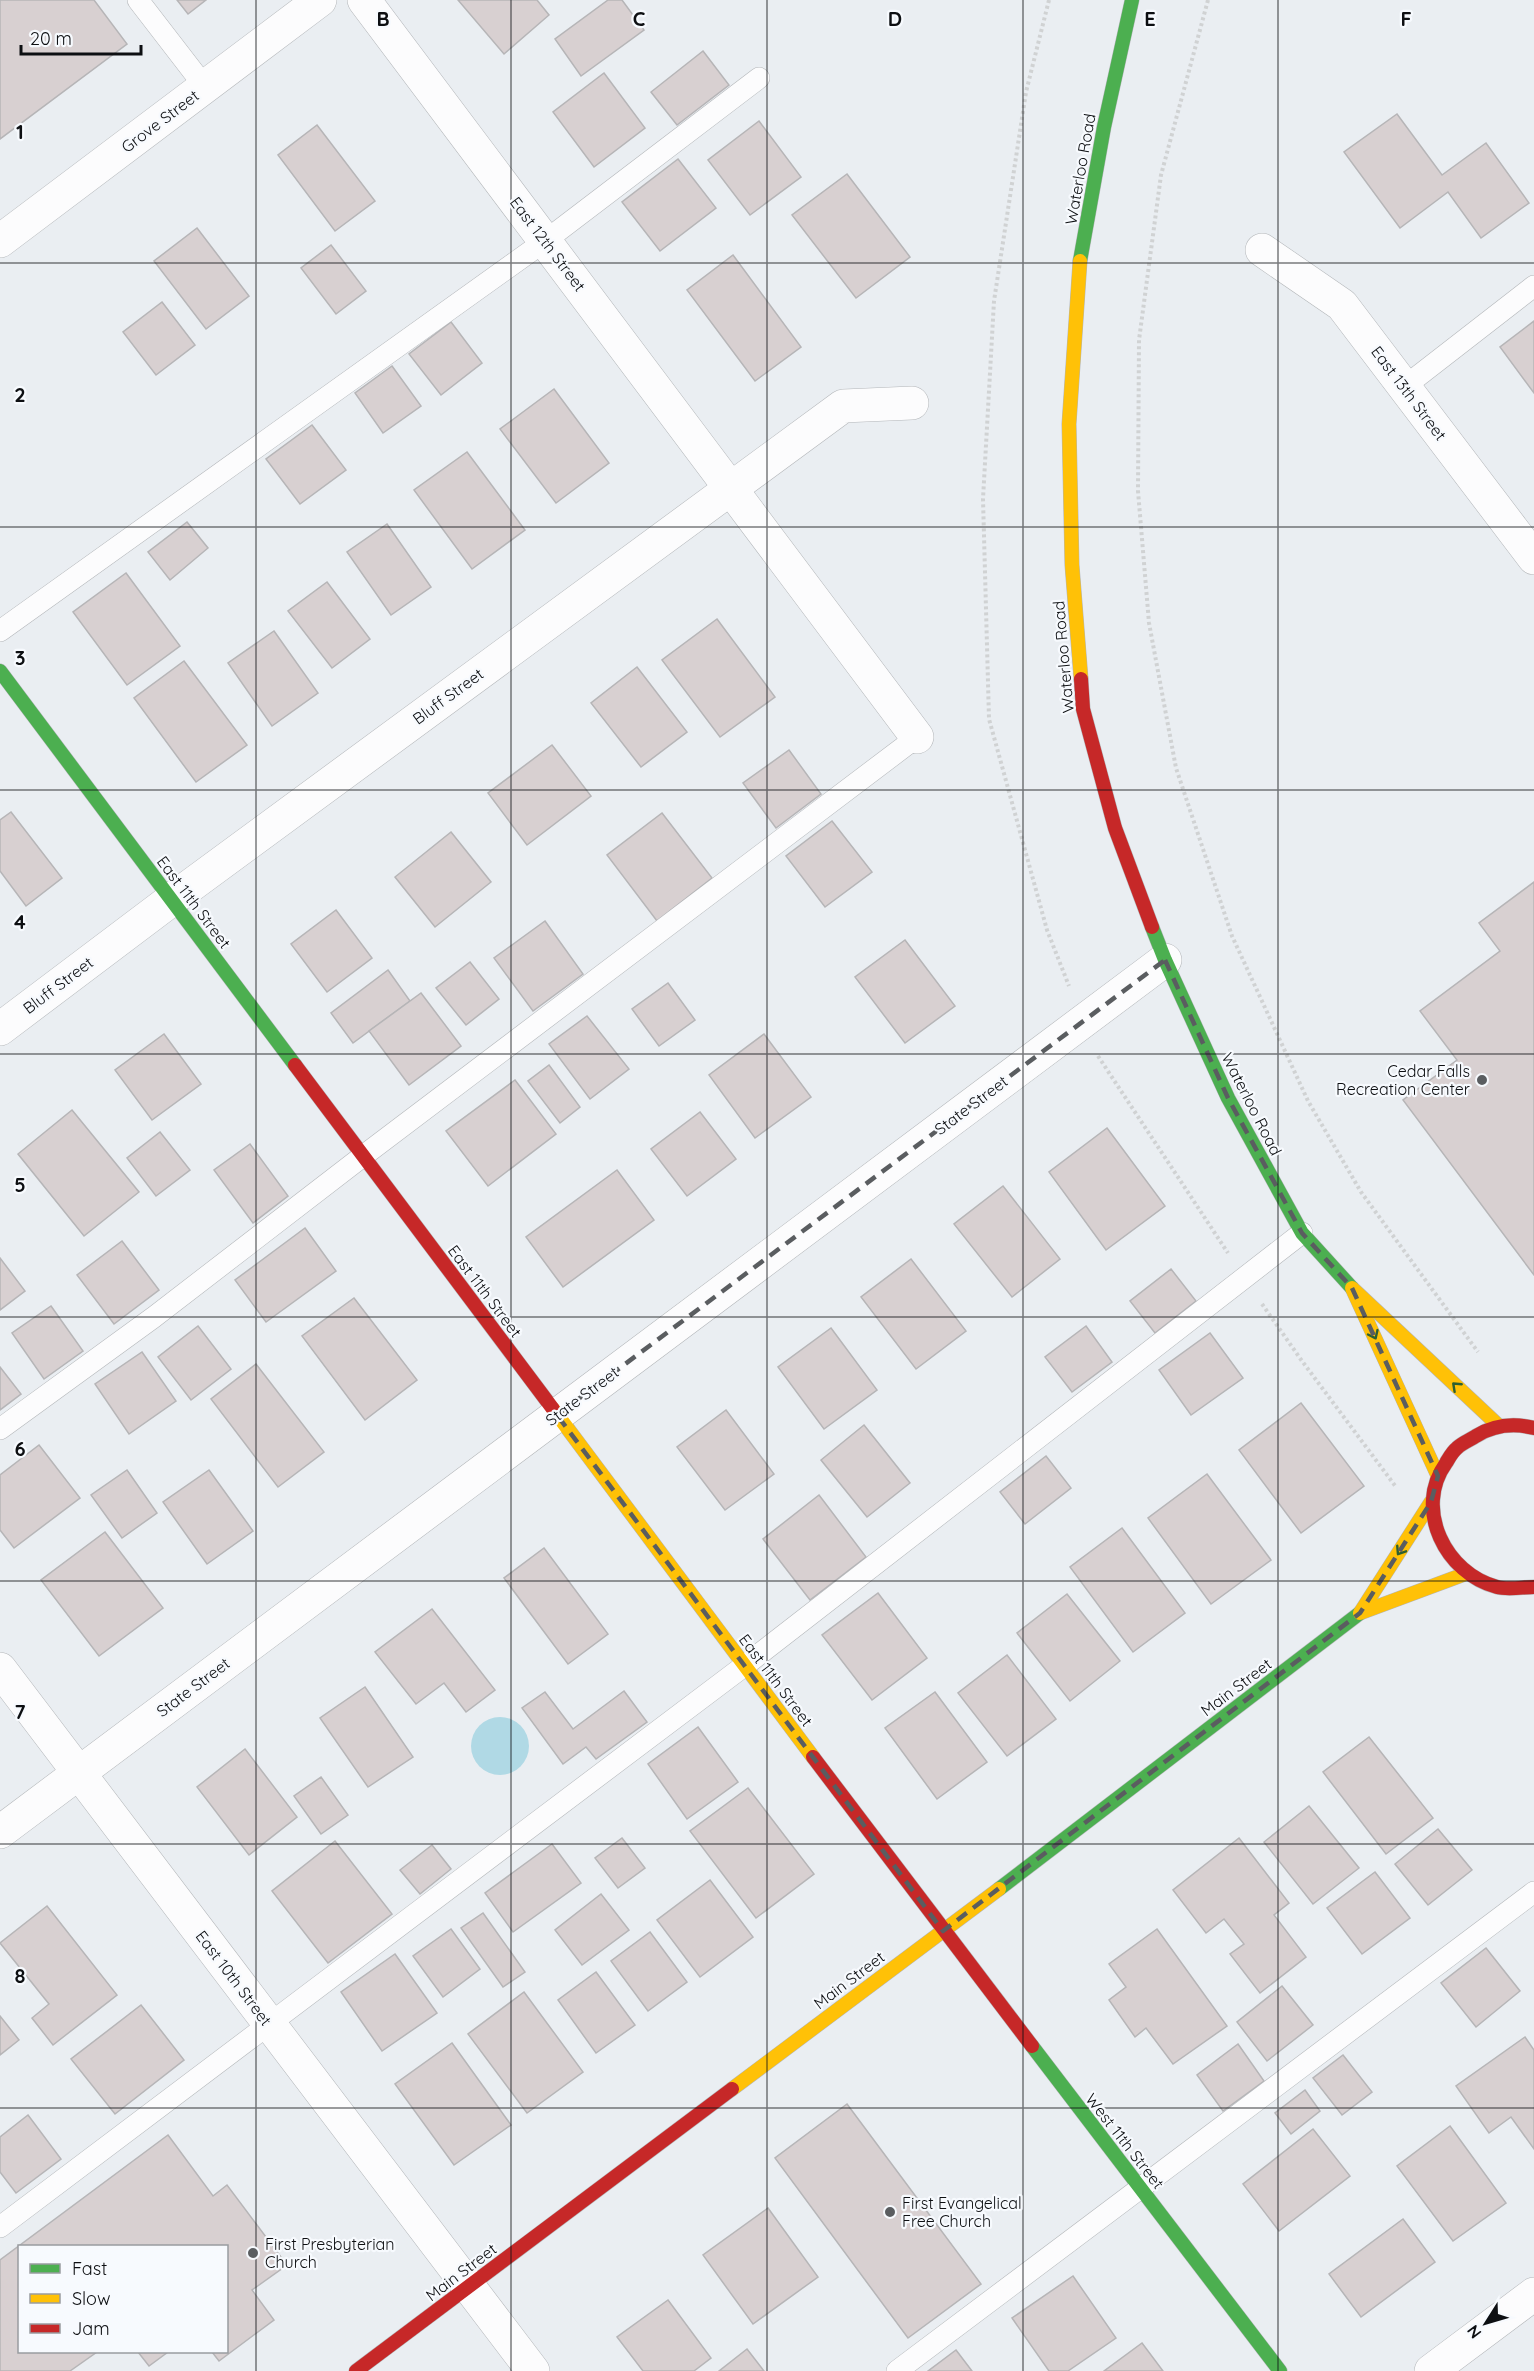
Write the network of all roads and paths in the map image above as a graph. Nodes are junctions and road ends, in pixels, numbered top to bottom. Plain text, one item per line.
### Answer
1 (138, 0) edge
2 (320, 0) edge
3 (364, 0) edge
4 (1132, 0) edge
5 (1208, 0) edge
6 (759, 78) dead end
7 (205, 87) junction
8 (0, 241) edge
9 (545, 241) junction
10 (1262, 250) dead end
11 (1534, 286) edge
12 (1404, 387) junction
13 (912, 403) dead end
14 (732, 489) junction
15 (1534, 558) edge
16 (0, 631) edge
17 (0, 670) edge
18 (917, 737) joint
19 (171, 900) junction
20 (1165, 960) junction
21 (0, 1029) edge
22 (363, 1156) junction
23 (1302, 1233) junction
24 (1352, 1288) junction
25 (1485, 1360) dead end
26 (557, 1415) junction
27 (1499, 1426) junction
28 (1531, 1426) edge
29 (0, 1429) edge
30 (1438, 1476) junction
31 (1431, 1502) junction
32 (1465, 1574) junction
33 (1534, 1587) edge
34 (1516, 1590) junction
35 (1534, 1604) edge
36 (1360, 1613) junction
37 (744, 1666) junction
38 (0, 1669) edge
39 (79, 1773) junction
40 (0, 1832) edge
41 (1534, 1892) edge
42 (943, 1930) junction
43 (269, 2024) junction
44 (1140, 2188) junction
45 (0, 2228) edge
46 (469, 2286) junction
47 (1534, 2294) edge
48 (356, 2371) edge
49 (533, 2371) edge
50 (897, 2371) edge
51 (1280, 2371) edge
52 (1431, 2371) edge

1 - 7 lane
2 - 7 street, Grove Street
3 - 9 street, East 12th Street
4 - 20 main road, Waterloo Road
5 - 25 path
6 - 9 lane
7 - 8 street, Grove Street
9 - 14 street, East 12th Street
9 - 16 lane
10 - 12 street, East 13th Street
11 - 12 lane
12 - 15 street, East 13th Street
13 - 14 street, Bluff Street
14 - 18 street, East 12th Street
14 - 19 street, Bluff Street
17 - 19 main road, East 11th Street
18 - 22 lane
19 - 21 street, Bluff Street
19 - 22 main road, East 11th Street
20 - 23 main road, Waterloo Road
20 - 26 street, State Street
22 - 26 main road, East 11th Street
22 - 29 lane
23 - 24 main road, Waterloo Road
23 - 37 lane
27 -> 24 main road, Waterloo Road
24 -> 30 main road, Waterloo Road
26 - 37 main road, East 11th Street
26 - 39 street, State Street
27 - 28 main road
27 - 30 main road
30 - 31 main road
31 - 32 main road
31 -> 36 main road, Main Street
32 - 34 main road
32 - 36 main road, Main Street
33 - 34 main road
34 - 35 main road
36 - 42 main road, Main Street
37 - 42 main road, East 11th Street
37 - 43 lane
38 - 39 street, East 10th Street
39 - 40 street, State Street
39 - 43 street, East 10th Street
41 - 44 lane
42 - 44 main road, West 11th Street
42 - 46 main road, Main Street
43 - 45 lane
43 - 46 street, East 10th Street
44 - 50 lane
44 - 51 main road, West 11th Street
46 - 48 main road, Main Street
46 - 49 street, East 10th Street
47 - 52 street

